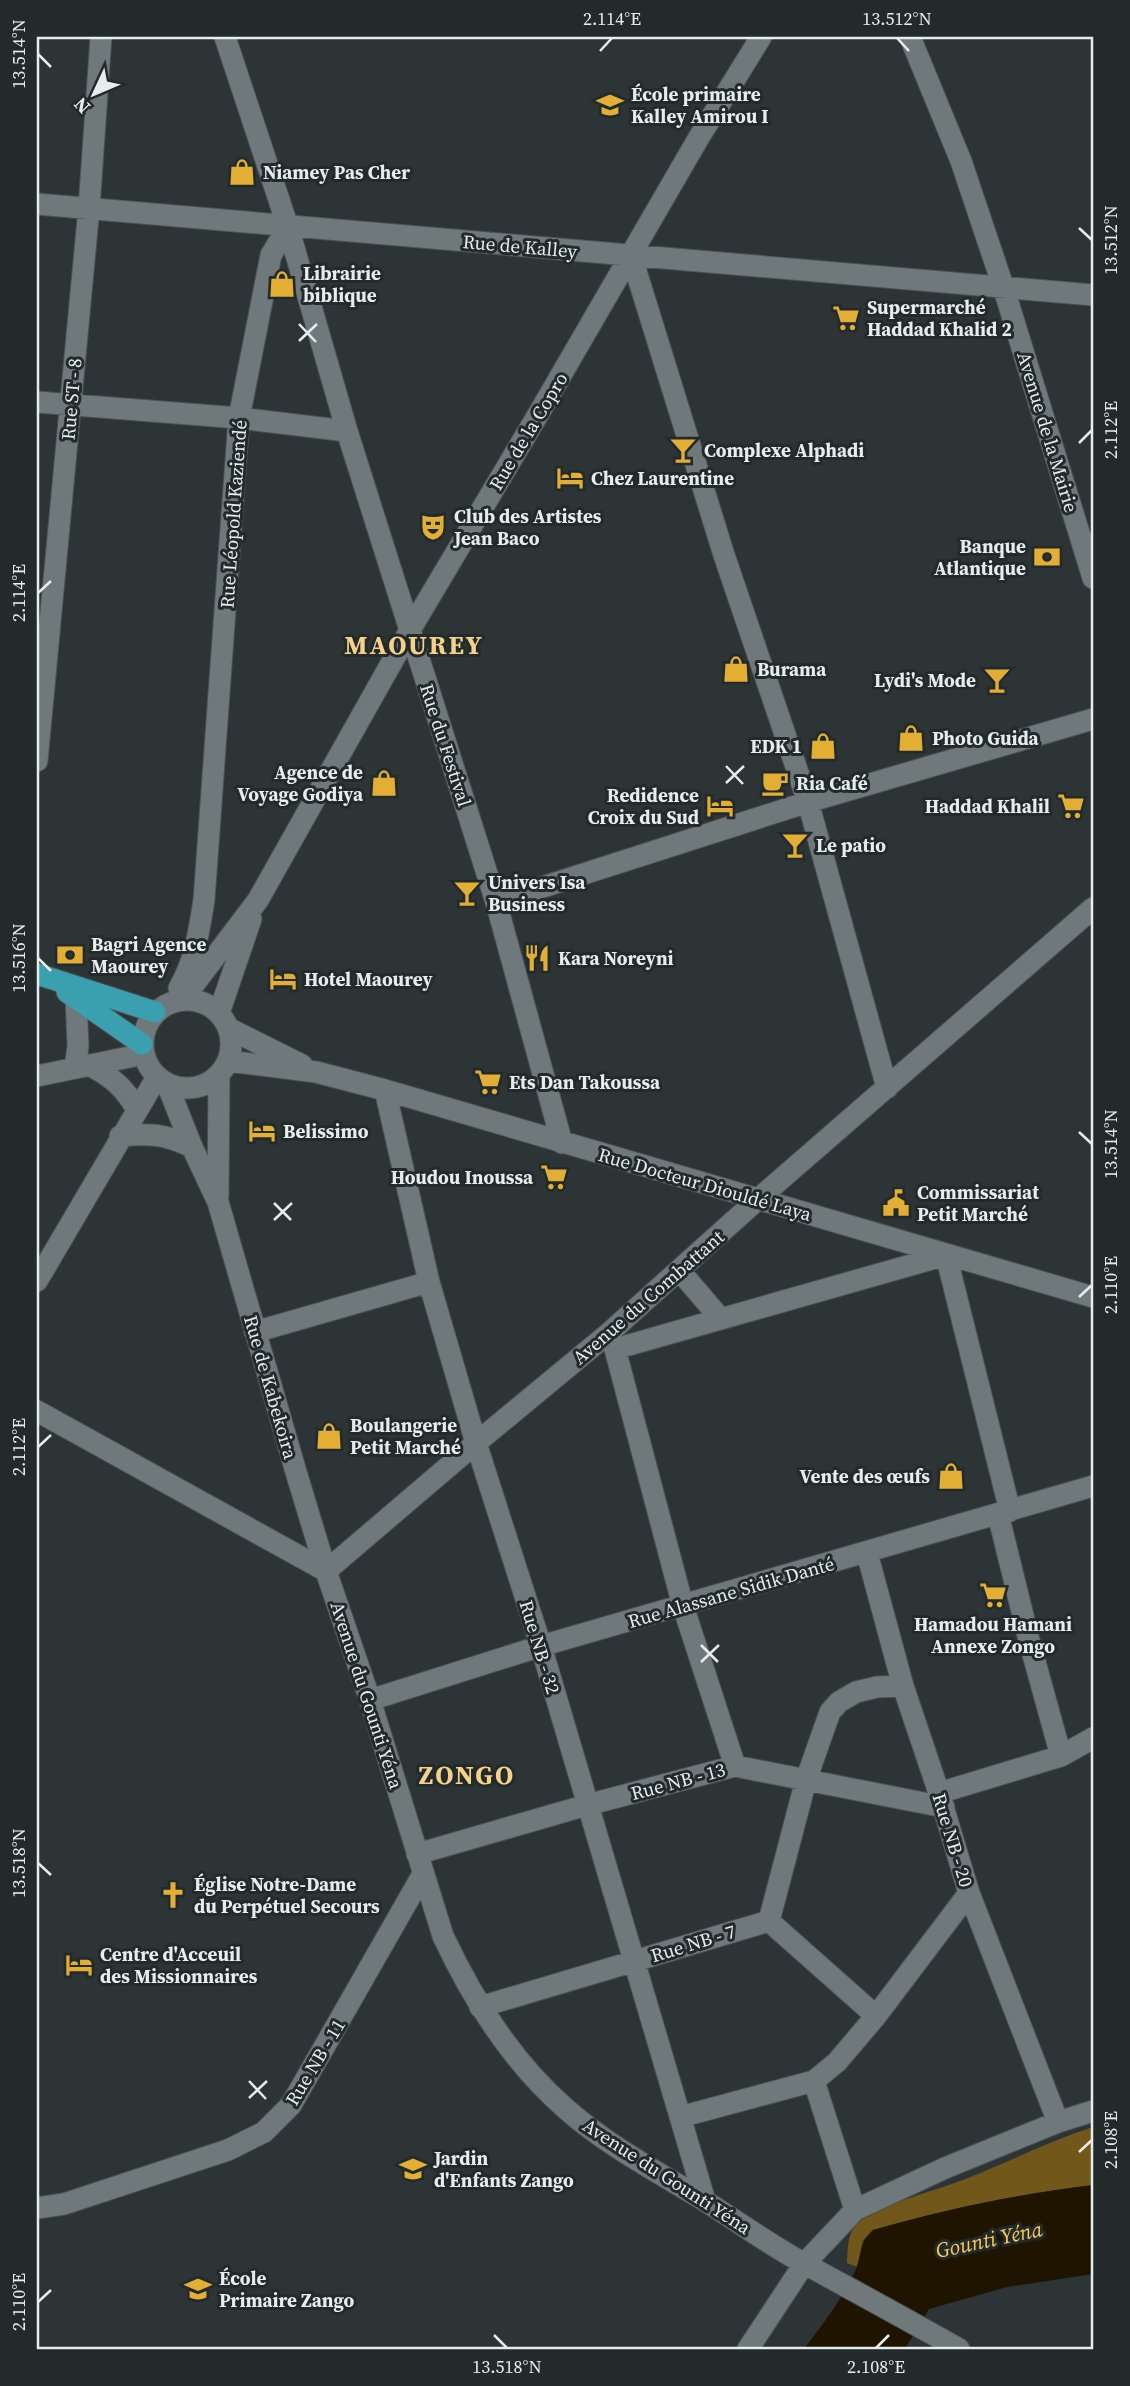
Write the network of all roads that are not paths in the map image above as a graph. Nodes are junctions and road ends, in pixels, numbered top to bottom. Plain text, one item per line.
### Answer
1 (101, 37) edge
2 (226, 37) edge
3 (761, 37) edge
4 (910, 37) edge
5 (37, 204) edge
6 (89, 208) junction
7 (288, 227) junction
8 (631, 255) junction
9 (1003, 286) junction
10 (1093, 295) edge
11 (37, 402) edge
12 (71, 404) junction
13 (239, 418) junction
14 (347, 431) junction
15 (1093, 578) edge
16 (410, 630) junction
17 (1093, 719) edge
18 (37, 761) edge
19 (808, 803) junction
20 (258, 900) junction
21 (496, 902) junction
22 (1093, 908) edge
23 (42, 976) edge
24 (76, 998) junction
25 (169, 1005) junction
26 (224, 1020) junction
27 (143, 1049) junction
28 (82, 1067) junction
29 (224, 1069) junction
30 (316, 1072) junction
31 (37, 1076) edge
32 (162, 1080) junction
33 (887, 1088) junction
34 (385, 1090) junction
35 (137, 1110) junction
36 (120, 1136) junction
37 (562, 1143) junction
38 (192, 1147) junction
39 (757, 1200) junction
40 (218, 1202) junction
41 (946, 1255) junction
42 (679, 1270) junction
43 (37, 1281) edge
44 (429, 1282) junction
45 (1093, 1297) edge
46 (720, 1318) junction
47 (255, 1332) junction
48 (612, 1341) junction
49 (37, 1411) edge
50 (476, 1443) junction
51 (1093, 1486) edge
52 (1004, 1512) junction
53 (867, 1553) junction
54 (326, 1571) junction
55 (683, 1606) junction
56 (541, 1646) junction
57 (902, 1686) junction
58 (370, 1700) junction
59 (1093, 1738) edge
60 (1061, 1756) junction
61 (735, 1766) junction
62 (806, 1780) junction
63 (942, 1800) junction
64 (587, 1805) junction
65 (420, 1864) junction
66 (969, 1893) junction
67 (769, 1921) junction
68 (635, 1960) junction
69 (481, 2007) junction
70 (876, 2016) junction
71 (814, 2081) junction
72 (1093, 2110) edge
73 (680, 2117) junction
74 (1058, 2122) junction
75 (705, 2201) junction
76 (64, 2204) junction
77 (37, 2208) edge
78 (855, 2210) junction
79 (37, 2225) edge
80 (804, 2264) junction
81 (748, 2349) edge
82 (959, 2349) edge

1 - 6 street, Rue ST - 8
2 - 7 street
3 - 8 street, Rue de la Copro
4 - 9 street, Avenue de la Mairie
5 - 6 street, Rue de Kalley
6 - 7 street, Rue de Kalley
6 - 12 street, Rue ST - 8
7 - 8 street, Rue de Kalley
7 - 13 street, Rue Léopold Kaziendé
7 - 14 street, Rue du Festival
8 - 9 street, Rue de Kalley
8 - 16 street, Rue de la Copro
8 - 19 street
9 - 10 street, Rue de Kalley
9 - 15 street, Avenue de la Mairie
11 - 12 street
12 - 13 street
12 - 18 street, Rue ST - 8
13 - 14 street
13 - 25 street, Rue Léopold Kaziendé
14 - 16 street, Rue du Festival
16 - 20 street, Rue de la Copro
16 - 21 street, Rue du Festival
17 - 19 street
19 - 21 street
19 - 33 street
20 - 25 street, Rue de la Copro
20 - 26 street, Rue de la Copro
21 - 37 street, Rue du Festival
22 - 33 street, Avenue du Combattant
23 - 24 main road
23 - 25 main road
24 - 27 main road
24 - 28 street
25 - 26 street
25 - 27 street
26 - 29 street
26 - 30 street, Rue Docteur Diouldé Laya
27 - 28 street
27 - 32 street
28 - 31 street
28 - 35 street
29 - 30 street, Rue Docteur Diouldé Laya
29 - 32 street
29 - 40 street, Rue de Kabekoira
30 - 34 street, Rue Docteur Diouldé Laya
32 - 35 street
32 - 38 street, Rue de Kabekoira
33 - 39 street, Avenue du Combattant
34 - 37 street, Rue Docteur Diouldé Laya
34 - 44 street, Rue NB - 32
35 - 36 street
36 - 38 street
36 - 43 street
37 - 39 street, Rue Docteur Diouldé Laya
38 - 40 street, Rue de Kabekoira
39 - 41 street, Rue Docteur Diouldé Laya
39 - 42 street, Avenue du Combattant
40 - 47 street, Rue de Kabekoira
41 - 45 street, Rue Docteur Diouldé Laya
41 - 46 street
41 - 52 street
42 - 46 street
42 - 48 street, Avenue du Combattant
44 - 47 street
44 - 50 street, Rue NB - 32
46 - 48 street
47 - 54 street, Rue de Kabekoira
48 - 50 street, Avenue du Combattant
48 - 55 street
49 - 54 street
50 - 54 street, Avenue du Combattant
50 - 56 street, Rue NB - 32
51 - 52 street, Rue Alassane Sidik Danté
52 - 53 street, Rue Alassane Sidik Danté
52 - 60 street
53 - 55 street, Rue Alassane Sidik Danté
53 - 57 street, Rue NB - 20
54 - 58 street, Avenue du Gounti Yéna
55 - 56 street, Rue Alassane Sidik Danté
55 - 61 street
56 - 58 street, Rue Alassane Sidik Danté
56 - 64 street, Rue NB - 32
57 - 62 street
57 - 63 street, Rue NB - 20
58 - 65 street, Avenue du Gounti Yéna
59 - 60 street
60 - 63 street
61 - 62 street, Rue NB - 13
61 - 64 street, Rue NB - 13
62 - 63 street, Rue NB - 13
62 - 67 street
63 - 66 street, Rue NB - 20
64 - 65 street, Rue NB - 13
64 - 68 street, Rue NB - 32
65 - 69 street, Avenue du Gounti Yéna
65 - 76 street, Rue NB - 11
66 - 70 street
66 - 74 street, Rue NB - 20
67 - 68 street, Rue NB - 7
67 - 70 street
68 - 69 street, Rue NB - 7
68 - 73 street, Rue NB - 32
69 - 75 street, Avenue du Gounti Yéna
70 - 71 street
71 - 73 street
71 - 78 street
72 - 74 street
73 - 75 street, Rue NB - 32
74 - 78 street
75 - 80 street, Avenue du Gounti Yéna
76 - 77 street
76 - 79 street
78 - 80 street
80 - 81 street
80 - 82 street, Avenue du Gounti Yéna

